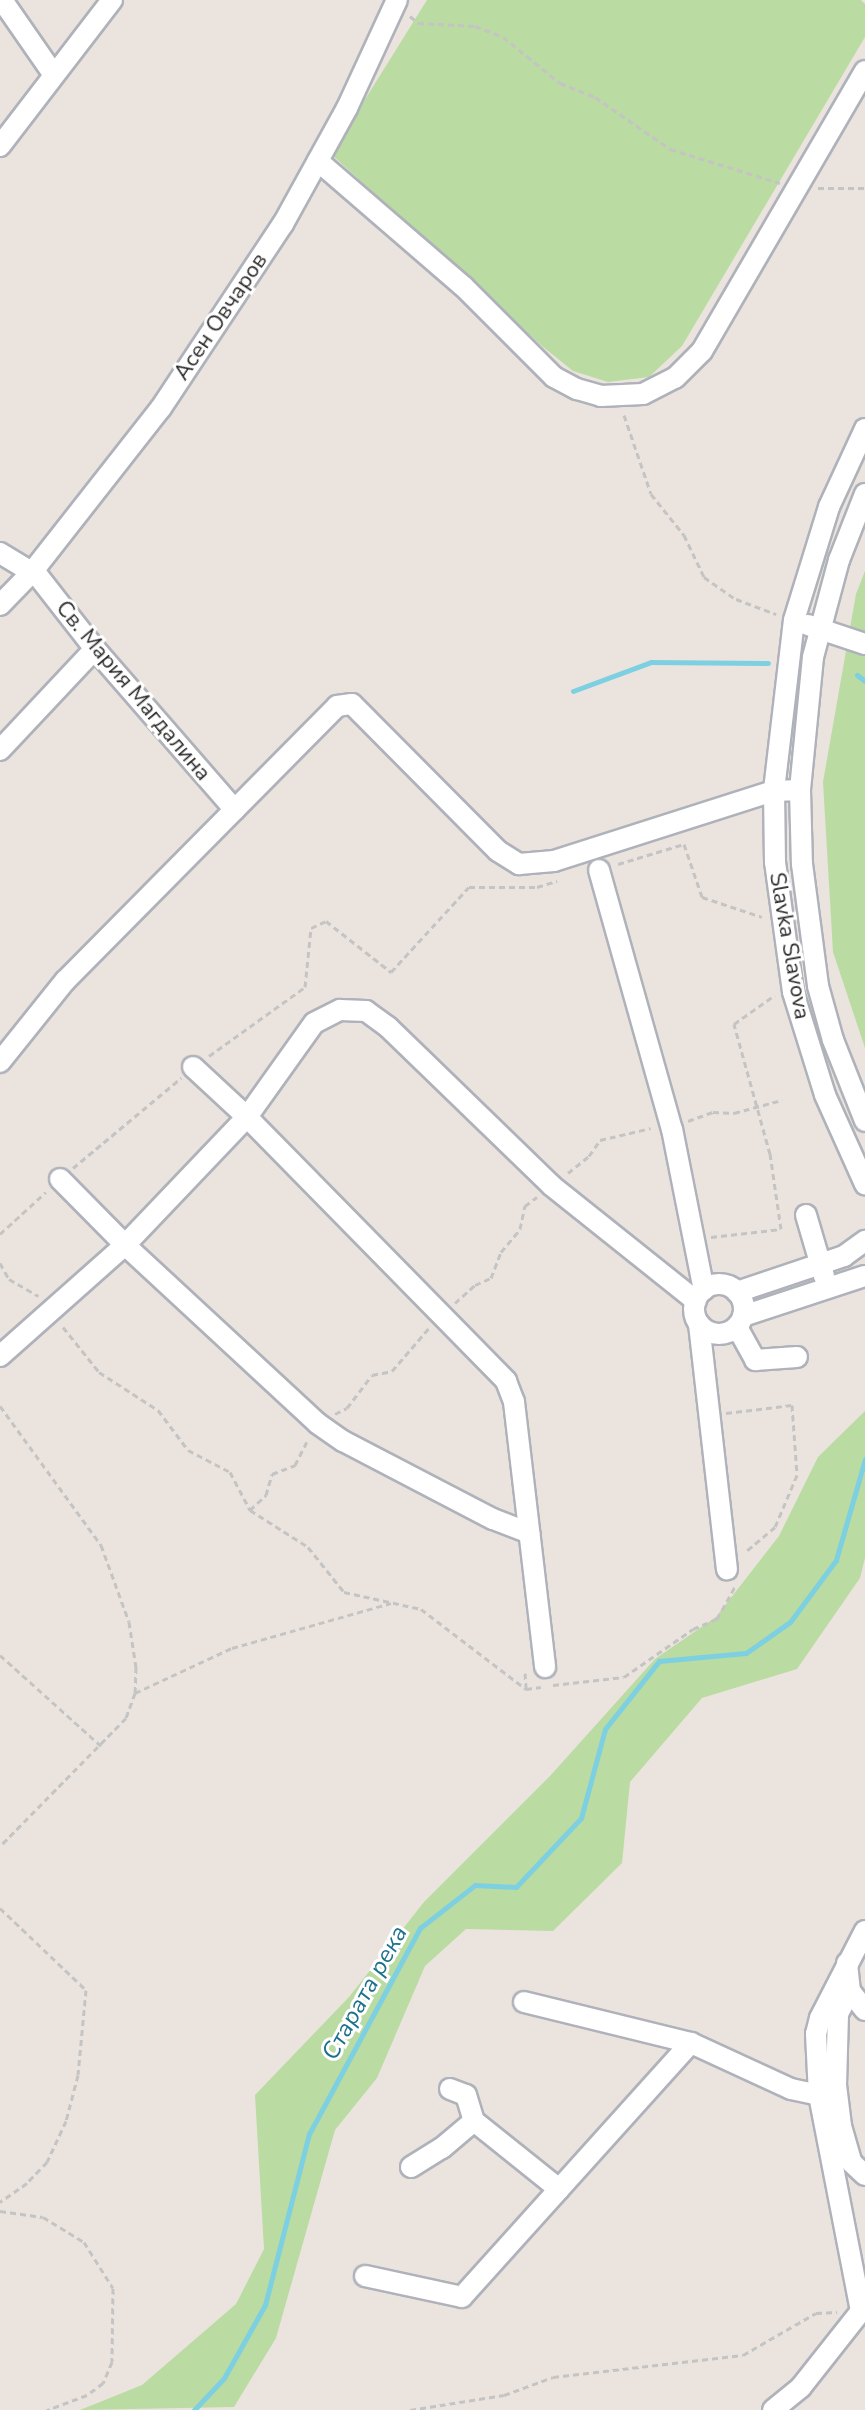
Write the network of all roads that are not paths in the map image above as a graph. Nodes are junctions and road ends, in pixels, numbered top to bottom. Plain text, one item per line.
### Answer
1 (2, 0) edge
2 (112, 0) edge
3 (397, 0) edge
4 (865, 71) edge
5 (54, 75) junction
6 (0, 146) edge
7 (318, 161) junction
8 (865, 429) edge
9 (865, 494) edge
10 (0, 553) edge
11 (33, 571) junction
12 (0, 605) edge
13 (794, 620) junction
14 (821, 629) junction
15 (865, 644) edge
16 (95, 649) junction
17 (0, 750) edge
18 (800, 790) junction
19 (774, 791) junction
20 (235, 810) junction
21 (599, 870) road end
22 (0, 1062) edge
23 (193, 1067) road end
24 (247, 1117) junction
25 (865, 1121) edge
26 (60, 1179) road end
27 (865, 1184) edge
28 (806, 1215) dead end
29 (865, 1241) edge
30 (125, 1245) junction
31 (820, 1264) junction
32 (865, 1276) edge
33 (827, 1289) junction
34 (737, 1292) junction
35 (700, 1296) junction
36 (699, 1324) junction
37 (734, 1326) junction
38 (0, 1356) edge
39 (797, 1357) dead end
40 (704, 1379) junction
41 (529, 1533) junction
42 (727, 1569) dead end
43 (545, 1667) dead end
44 (865, 1931) edge
45 (847, 1963) junction
46 (850, 1991) junction
47 (524, 2002) dead end
48 (865, 2010) edge
49 (691, 2043) junction
50 (450, 2089) dead end
51 (819, 2095) junction
52 (474, 2121) junction
53 (411, 2167) dead end
54 (865, 2175) edge
55 (559, 2189) junction
56 (365, 2276) dead end
57 (773, 2410) edge

1 - 5 street
2 - 5 street
3 - 7 street, Асен Овчаров
4 - 7 street
5 - 6 street
7 - 11 street, Асен Овчаров
8 - 13 street, Slavka Slavova
9 - 14 street, Slavka Slavova
10 - 11 street
11 - 12 street, Асен Овчаров
11 - 16 street, Св. Мария Магдалина
13 - 14 street
13 - 19 street, Slavka Slavova
14 - 15 street
14 - 18 street, Slavka Slavova
16 - 17 street
16 - 20 street, Св. Мария Магдалина
18 - 19 street
18 - 25 street, Slavka Slavova
19 - 20 street
19 - 27 street, Slavka Slavova
20 - 22 street
21 - 35 street
23 - 24 street
24 - 30 street
24 - 35 street
24 - 41 street
26 - 30 street
28 - 31 street
29 - 31 street
30 - 38 street
30 - 41 street
31 - 33 street
31 - 34 street
32 - 33 street
33 - 37 street
34 - 35 street
34 - 37 street
35 - 36 street
36 - 37 street
36 - 40 street
37 - 39 street
37 - 40 street
40 - 42 street
41 - 43 street
44 - 45 street
45 - 46 street
45 - 51 street
46 - 48 street
46 - 54 street
47 - 49 street
49 - 51 street
49 - 55 street
50 - 52 street
51 - 57 street
52 - 53 street
52 - 55 street
55 - 56 street

